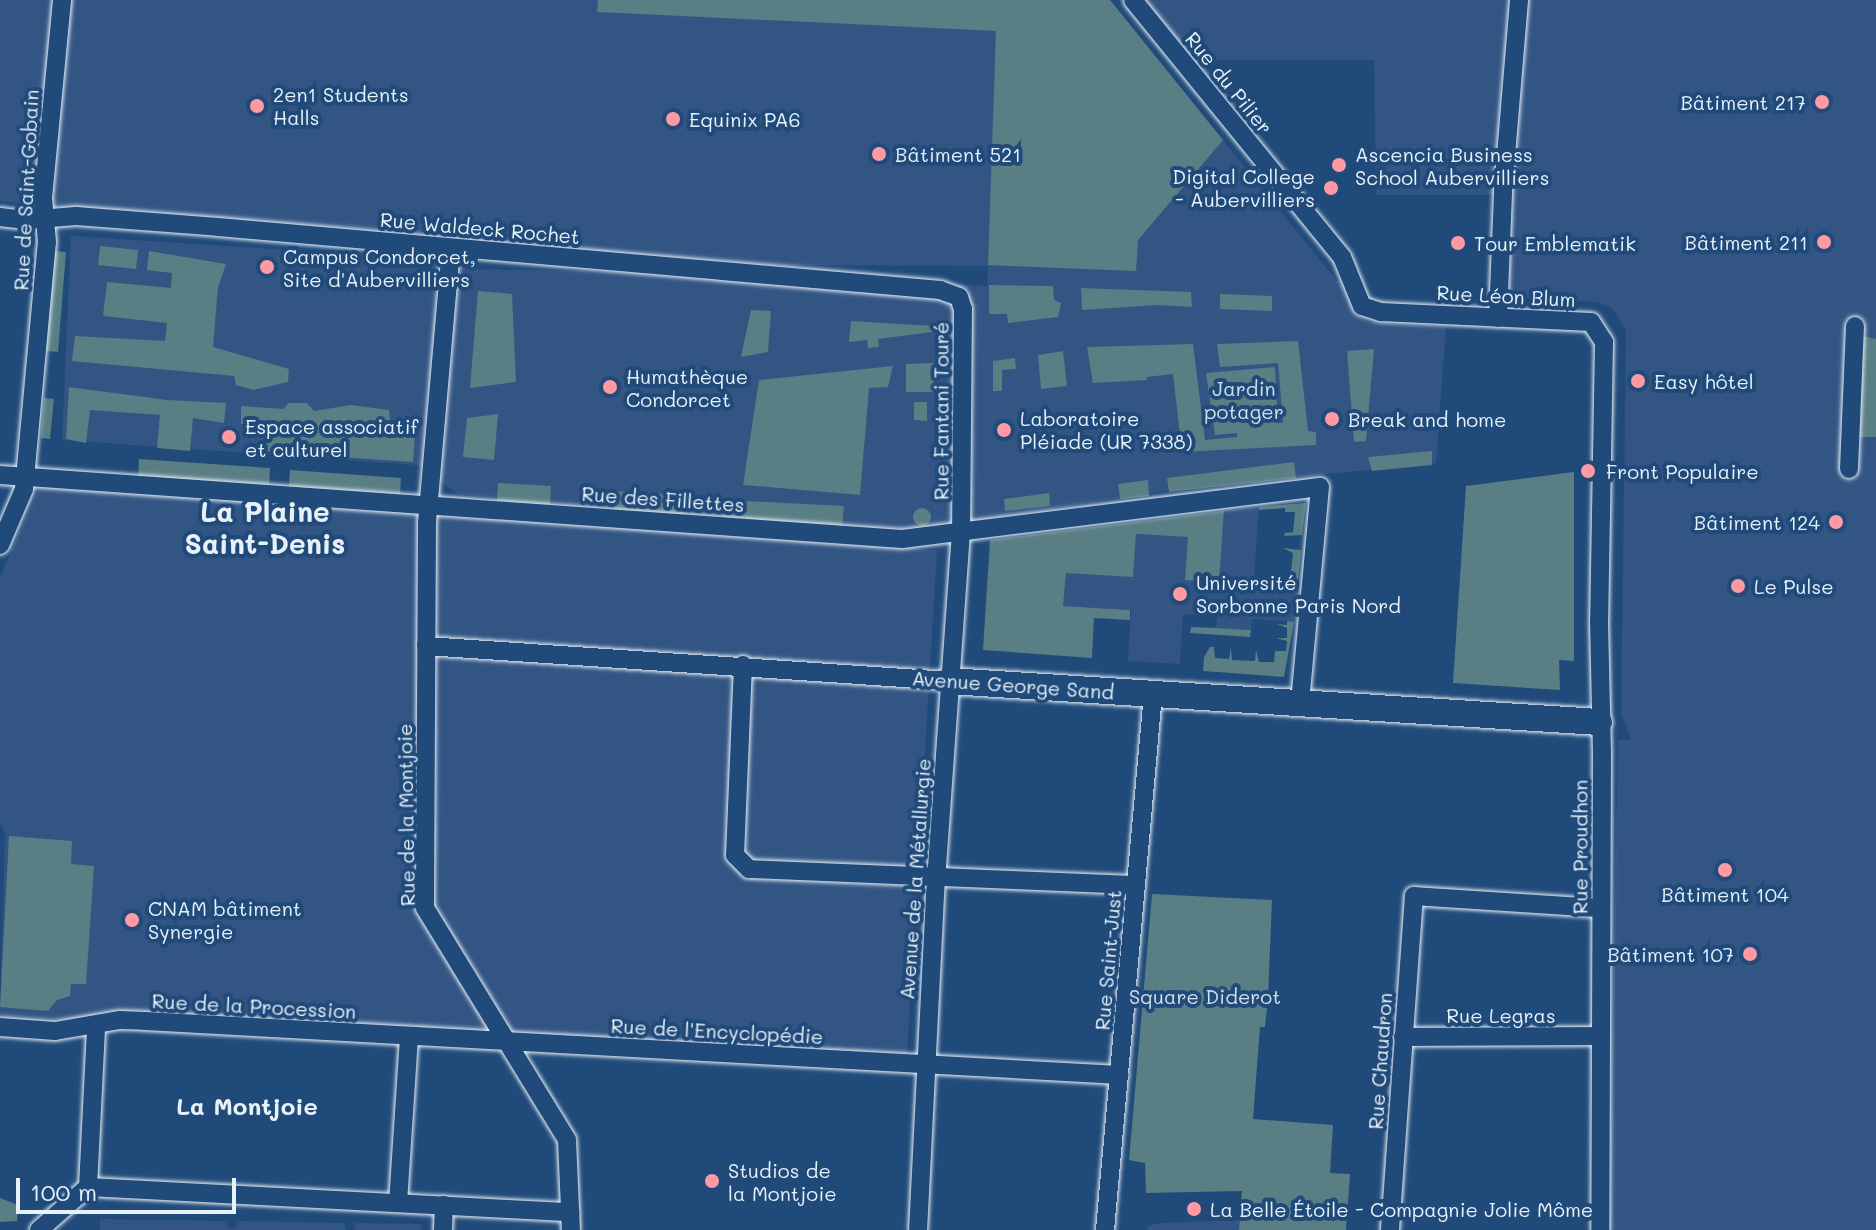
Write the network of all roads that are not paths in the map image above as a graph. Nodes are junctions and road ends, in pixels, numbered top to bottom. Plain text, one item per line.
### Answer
1 (62, 0) edge
2 (1133, 0) edge
3 (1519, 0) edge
4 (0, 217) edge
5 (45, 219) junction
6 (451, 248) junction
7 (955, 293) joint
8 (1369, 310) joint
9 (1498, 318) junction
10 (1855, 326) dead end
11 (1605, 464) joint
12 (1849, 469) dead end
13 (0, 475) edge
14 (25, 477) junction
15 (430, 504) junction
16 (961, 532) junction
17 (0, 545) edge
18 (426, 646) junction
19 (743, 665) junction
20 (949, 681) junction
21 (1153, 694) junction
22 (1300, 702) junction
23 (1599, 722) junction
24 (936, 874) junction
25 (1136, 885) junction
26 (1601, 908) junction
27 (0, 1027) edge
28 (96, 1027) junction
29 (1600, 1036) junction
30 (409, 1037) junction
31 (1403, 1037) junction
32 (510, 1047) junction
33 (925, 1063) junction
34 (1120, 1075) junction
35 (88, 1187) junction
36 (403, 1203) junction
37 (444, 1205) junction
38 (570, 1221) edge
39 (39, 1230) edge
40 (443, 1230) edge
41 (918, 1230) edge
42 (1105, 1230) edge
43 (1390, 1230) edge
44 (1600, 1230) edge

1 - 5 street, Rue de Saint-Gobain
2 - 8 street, Rue du Pilier
3 - 9 street
4 - 5 street, Rue Waldeck Rochet
5 - 6 street, Rue Waldeck Rochet
5 - 14 street, Rue de Saint-Gobain
6 - 7 street, Rue Waldeck Rochet
6 - 15 street, Rue de la Montjoie
7 - 16 street, Rue Fantani Touré
8 - 9 street, Rue Léon Blum
9 - 11 street, Rue Léon Blum
10 - 12 street
11 - 23 street, Rue Proudhon
13 - 14 street, Rue des Fillettes
14 - 15 street, Rue des Fillettes
14 - 17 street, Rue de Saint-Gobain
15 - 16 street, Rue des Fillettes
15 - 18 street, Rue de la Montjoie
16 - 20 street, Avenue de la Métallurgie
16 - 22 street, Rue des Fillettes
18 - 19 street, Avenue George Sand
18 - 32 street, Rue de la Montjoie
19 - 20 street, Avenue George Sand
19 - 24 street
20 - 21 street, Avenue George Sand
20 - 24 street, Avenue de la Métallurgie
21 - 22 street, Avenue George Sand
21 - 25 street, Rue Saint-Just
22 - 23 street, Avenue George Sand
23 - 26 street, Rue Proudhon
24 - 25 street
24 - 33 street, Avenue de la Métallurgie
25 - 34 street, Rue Saint-Just
26 - 29 street, Rue Proudhon
26 - 31 street, Rue Chaudron
27 - 28 street, Rue de la Procession
28 - 30 street, Rue de la Procession
28 - 35 street
29 - 31 street, Rue Legras
29 - 44 street, Rue Proudhon
30 - 32 street, Rue de la Procession
30 - 36 street
31 - 43 street, Rue Chaudron
32 - 33 street, Rue de l'Encyclopédie
32 - 38 street, Rue de la Montjoie
33 - 34 street, Rue de l'Encyclopédie
33 - 41 street, Avenue de la Métallurgie
34 - 42 street, Rue Saint-Just
35 - 36 street
35 - 39 street
36 - 37 street
37 - 38 street
37 - 40 street

